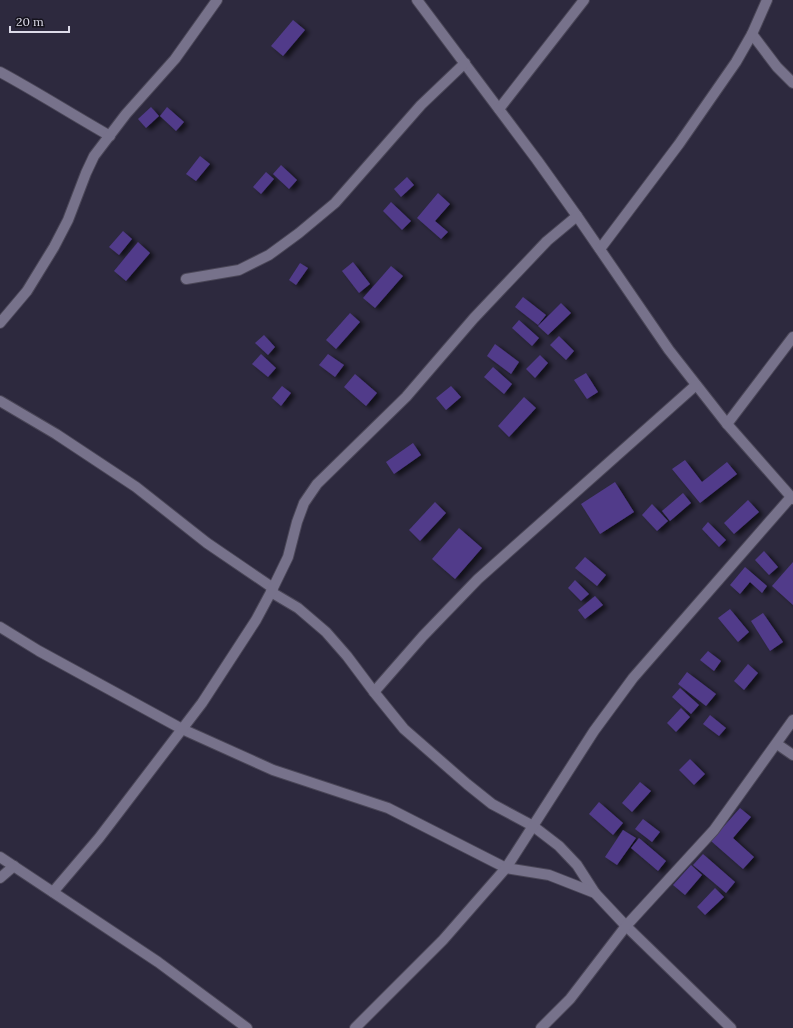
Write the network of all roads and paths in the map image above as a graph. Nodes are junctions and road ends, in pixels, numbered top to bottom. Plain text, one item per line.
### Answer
1 (217, 0) edge
2 (417, 0) edge
3 (584, 0) edge
4 (767, 0) edge
5 (752, 34) junction
6 (465, 63) junction
7 (0, 72) edge
8 (793, 83) edge
9 (499, 109) junction
10 (110, 136) junction
11 (577, 216) junction
12 (600, 249) junction
13 (186, 279) dead end
14 (0, 323) edge
15 (793, 337) edge
16 (696, 385) junction
17 (0, 401) edge
18 (727, 424) junction
19 (792, 498) edge
20 (272, 590) junction
21 (0, 627) edge
22 (374, 692) junction
23 (793, 720) edge
24 (182, 729) junction
25 (777, 744) junction
26 (793, 755) edge
27 (534, 826) junction
28 (0, 857) edge
29 (14, 866) junction
30 (506, 868) junction
31 (0, 878) edge
32 (53, 892) junction
33 (595, 893) junction
34 (626, 926) junction
35 (247, 1028) edge
36 (355, 1028) edge
37 (541, 1028) edge
38 (731, 1028) edge

1 - 10 street
2 - 6 street
3 - 9 street
4 - 5 street
5 - 8 street
5 - 12 street
6 - 9 street
6 - 13 street
7 - 10 street
9 - 11 street
10 - 14 street
11 - 12 street
11 - 20 street
12 - 16 street
15 - 18 street
16 - 18 street
16 - 22 street
17 - 20 street
18 - 19 street
19 - 27 street
20 - 22 street
20 - 24 street
21 - 24 street
22 - 27 street
23 - 25 street
24 - 30 street
24 - 32 street
25 - 26 street
25 - 34 street
27 - 30 street
27 - 33 street
28 - 29 street
29 - 31 street
29 - 32 street
30 - 33 street
30 - 36 street
32 - 35 street
33 - 34 street
34 - 37 street
34 - 38 street

